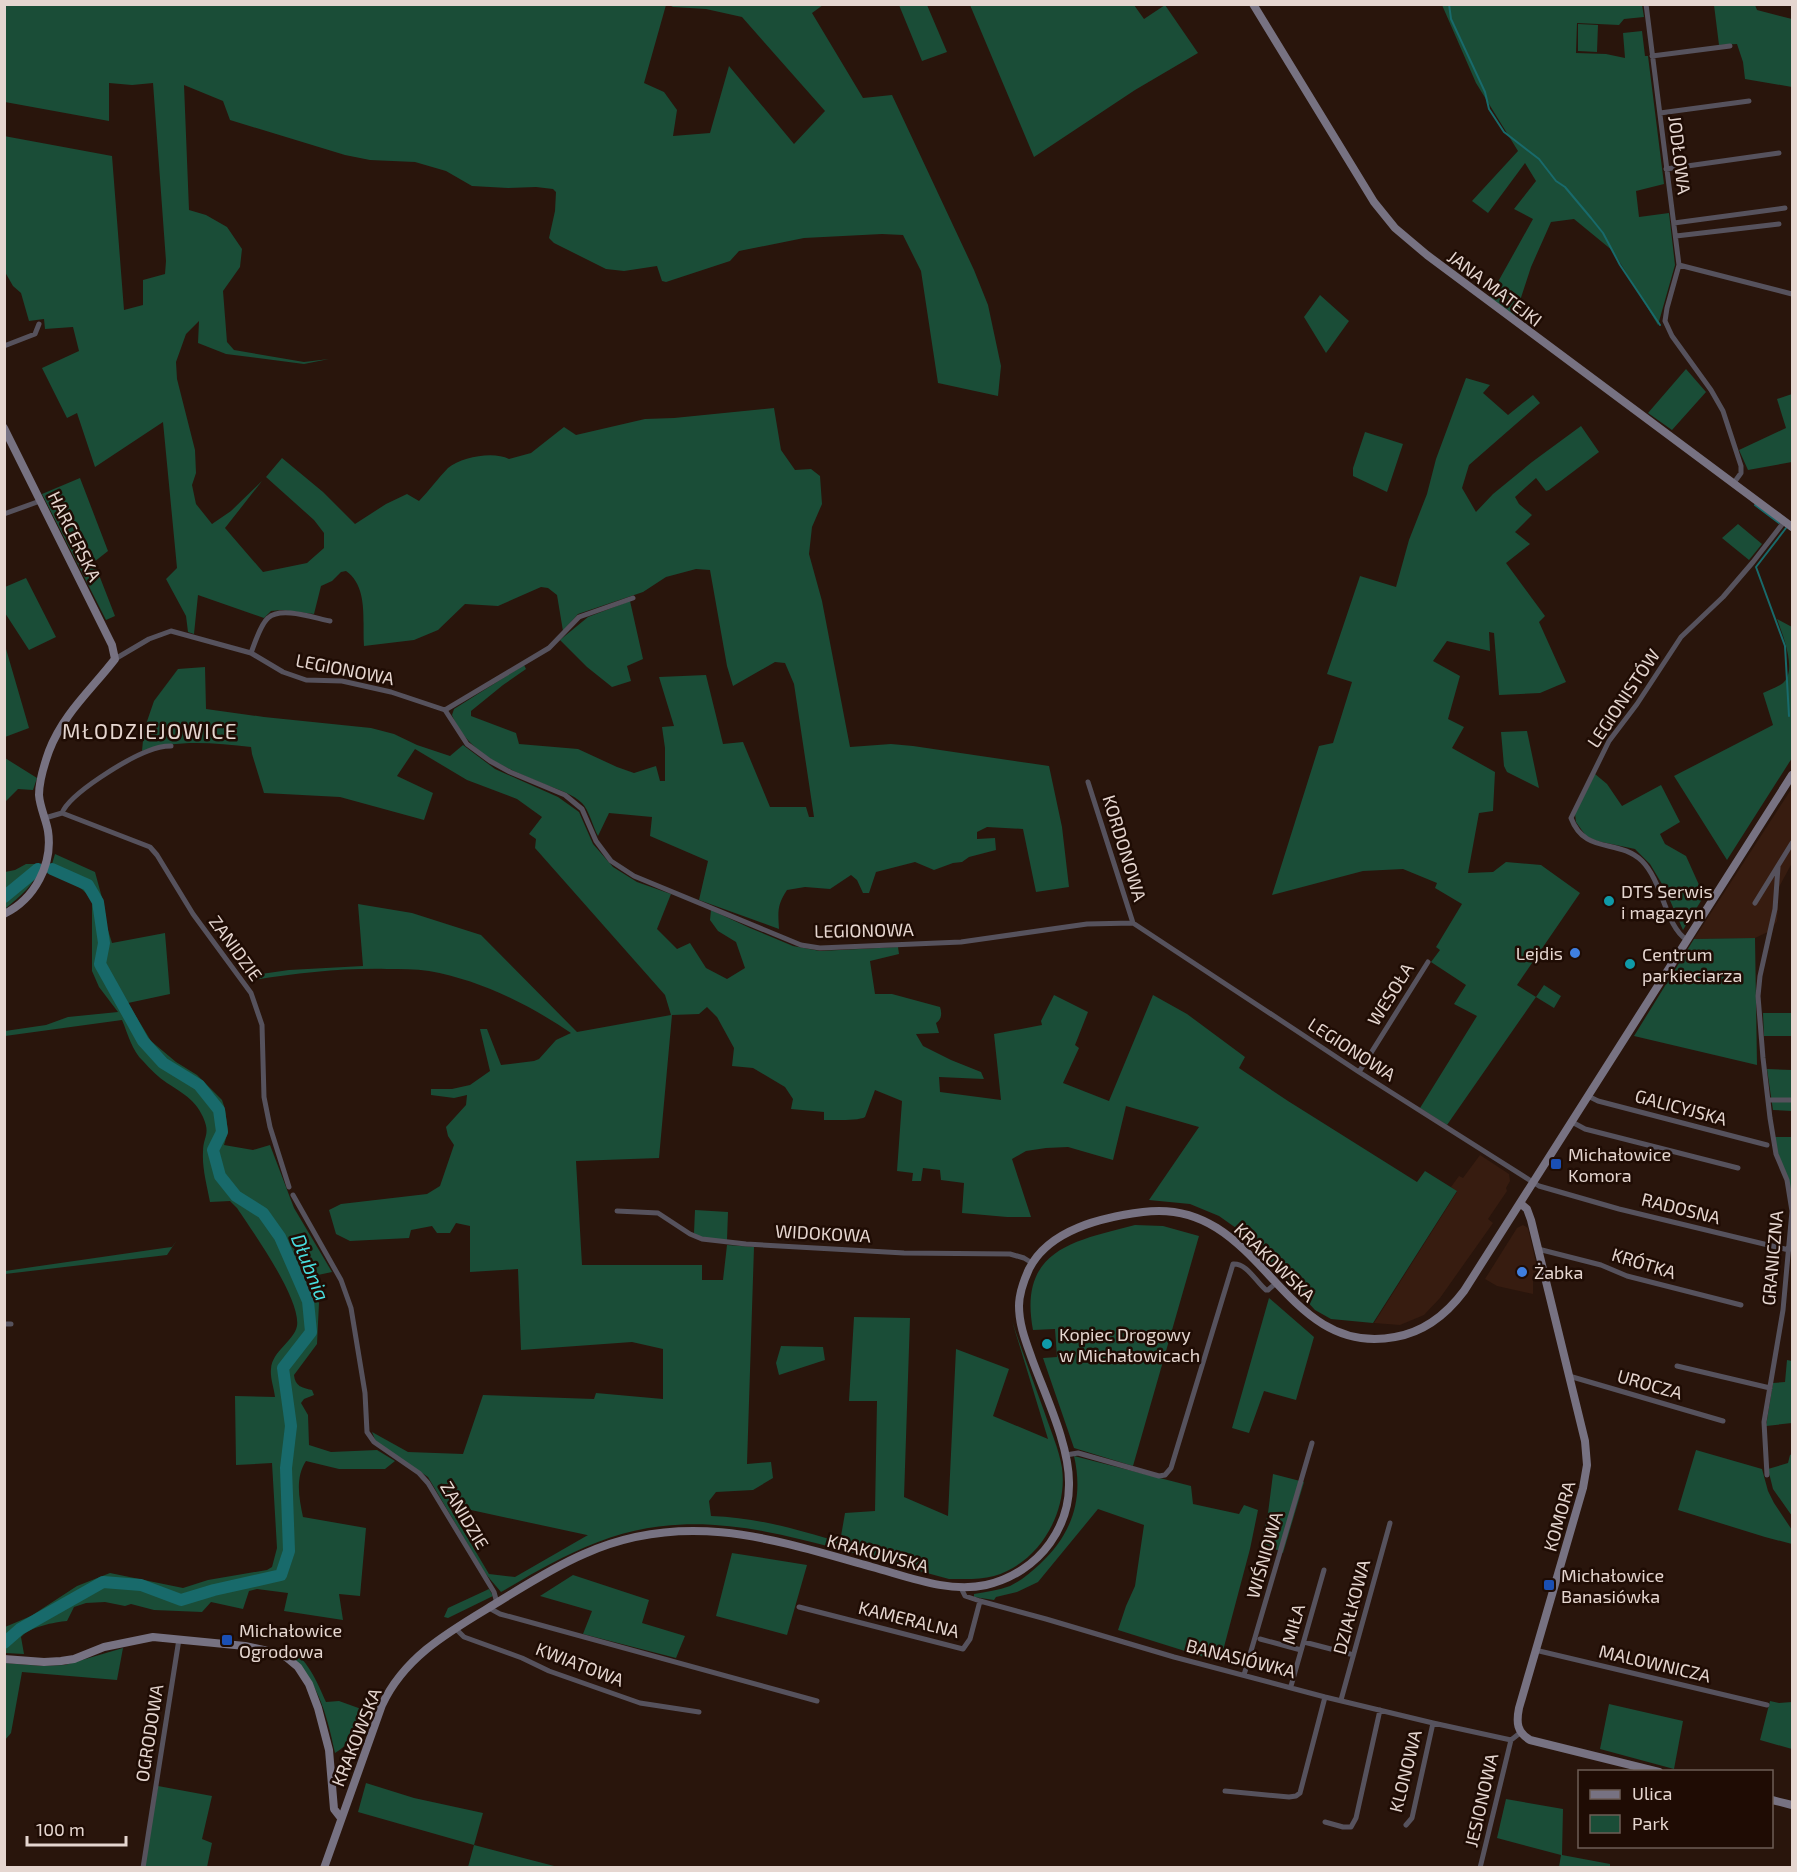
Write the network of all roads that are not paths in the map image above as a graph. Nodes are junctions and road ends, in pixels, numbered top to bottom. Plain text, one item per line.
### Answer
1 (1253, 4) edge
2 (1646, 4) edge
3 (1730, 46) dead end
4 (1652, 56) junction
5 (1749, 101) dead end
6 (1660, 113) junction
7 (1779, 153) dead end
8 (1666, 169) junction
9 (1785, 208) dead end
10 (1674, 223) junction
11 (1779, 224) dead end
12 (1676, 236) junction
13 (1679, 265) junction
14 (1792, 294) edge
15 (39, 324) dead end
16 (4, 346) edge
17 (4, 428) edge
18 (1733, 484) junction
19 (40, 501) junction
20 (4, 513) edge
21 (1784, 522) junction
22 (1792, 527) edge
23 (633, 598) dead end
24 (330, 621) dead end
25 (251, 653) junction
26 (115, 658) junction
27 (445, 710) junction
28 (171, 746) dead end
29 (1792, 775) edge
30 (1088, 782) dead end
31 (62, 813) junction
32 (45, 818) junction
33 (1792, 843) edge
34 (1778, 867) junction
35 (1755, 903) dead end
36 (4, 914) edge
37 (1133, 923) junction
38 (1687, 940) junction
39 (1428, 962) dead end
40 (1359, 1072) junction
41 (1588, 1096) junction
42 (1768, 1100) junction
43 (1792, 1100) edge
44 (1572, 1122) junction
45 (1767, 1145) dead end
46 (1738, 1168) dead end
47 (1533, 1182) junction
48 (289, 1187) dead end
49 (292, 1195) dead end
50 (1520, 1203) junction
51 (617, 1211) dead end
52 (1538, 1249) junction
53 (1789, 1250) junction
54 (1032, 1263) junction
55 (1276, 1283) junction
56 (1741, 1305) dead end
57 (1677, 1366) dead end
58 (1569, 1376) junction
59 (1770, 1388) junction
60 (1723, 1420) dead end
61 (1312, 1443) dead end
62 (1066, 1455) junction
63 (1767, 1475) dead end
64 (1390, 1523) dead end
65 (1324, 1570) dead end
66 (961, 1588) junction
67 (980, 1601) junction
68 (497, 1602) junction
69 (799, 1607) dead end
70 (489, 1608) junction
71 (456, 1629) junction
72 (178, 1639) junction
73 (1260, 1639) dead end
74 (1304, 1642) junction
75 (1301, 1650) junction
76 (1535, 1650) junction
77 (1350, 1654) dead end
78 (4, 1659) edge
79 (1244, 1675) junction
80 (1291, 1686) junction
81 (1325, 1696) junction
82 (1341, 1700) junction
83 (817, 1701) dead end
84 (1767, 1705) dead end
85 (1380, 1710) junction
86 (699, 1712) dead end
87 (1433, 1723) junction
88 (1520, 1733) junction
89 (1510, 1740) junction
90 (1651, 1770) edge
91 (1225, 1791) dead end
92 (1773, 1800) edge
93 (1792, 1805) edge
94 (341, 1818) junction
95 (1324, 1822) dead end
96 (1406, 1825) dead end
97 (142, 1868) edge
98 (324, 1868) edge
99 (1480, 1868) edge

1 - 18 street, JANA MATEJKI
2 - 4 street, JODŁOWA
3 - 4 street
4 - 6 street, JODŁOWA
5 - 6 street
6 - 8 street, JODŁOWA
7 - 8 street
8 - 10 street, JODŁOWA
9 - 10 street
10 - 12 street, JODŁOWA
11 - 12 street
12 - 13 street, JODŁOWA
13 - 14 street
13 - 18 street, JODŁOWA
15 - 16 street
17 - 19 street, HARCERSKA
18 - 21 street, JANA MATEJKI
19 - 20 street
19 - 26 street, HARCERSKA
21 - 22 street, JANA MATEJKI
21 - 38 street, LEGIONISTÓW
23 - 27 street
24 - 25 street
25 - 26 street, LEGIONOWA
25 - 27 street, LEGIONOWA
26 - 32 street
27 - 37 street, LEGIONOWA
28 - 31 street
29 - 38 street, KRAKOWSKA
30 - 37 street, KORDONOWA
31 - 32 street
31 - 48 street, ZANIDZIE
32 - 36 street
33 - 34 street, GRANICZNA
34 - 35 street, GRANICZNA
34 - 42 street, GRANICZNA
37 - 40 street, LEGIONOWA
38 - 41 street, KRAKOWSKA
39 - 40 street, WESOŁA
40 - 47 street, LEGIONOWA
41 - 44 street, KRAKOWSKA
41 - 45 street, GALICYJSKA
42 - 43 street
42 - 53 street, GRANICZNA
44 - 46 street
44 - 47 street, KRAKOWSKA
47 - 50 street, KRAKOWSKA
47 - 53 street, RADOSNA
49 - 68 street, ZANIDZIE
50 - 52 street, KOMORA
50 - 55 street, KRAKOWSKA
51 - 54 street, WIDOKOWA
52 - 56 street, KRÓTKA
52 - 58 street, KOMORA
53 - 59 street, GRANICZNA
54 - 55 street, KRAKOWSKA
54 - 62 street, KRAKOWSKA
55 - 62 street
57 - 59 street
58 - 60 street, UROCZA
58 - 76 street, KOMORA
59 - 63 street, GRANICZNA
61 - 79 street, WIŚNIOWA
62 - 66 street, KRAKOWSKA
64 - 82 street, DZIAŁKOWA
65 - 74 street, MIŁA
66 - 67 street, BANASIÓWKA
66 - 68 street, KRAKOWSKA
67 - 69 street, KAMERALNA
67 - 79 street, BANASIÓWKA
68 - 70 street, KRAKOWSKA
70 - 71 street, KRAKOWSKA
70 - 83 street
71 - 86 street, KWIATOWA
71 - 94 street, KRAKOWSKA
72 - 78 street
72 - 94 street
72 - 97 street, OGRODOWA
73 - 75 street
74 - 75 street, MIŁA
74 - 77 street
75 - 80 street, MIŁA
76 - 84 street, MALOWNICZA
76 - 88 street, KOMORA
79 - 80 street, BANASIÓWKA
80 - 81 street, BANASIÓWKA
81 - 82 street, BANASIÓWKA
81 - 91 street
82 - 85 street, BANASIÓWKA
85 - 87 street, BANASIÓWKA
85 - 95 street
87 - 89 street, BANASIÓWKA
87 - 96 street, KLONOWA
88 - 89 street
88 - 90 street
89 - 99 street, JESIONOWA
92 - 93 street
94 - 98 street, KRAKOWSKA

